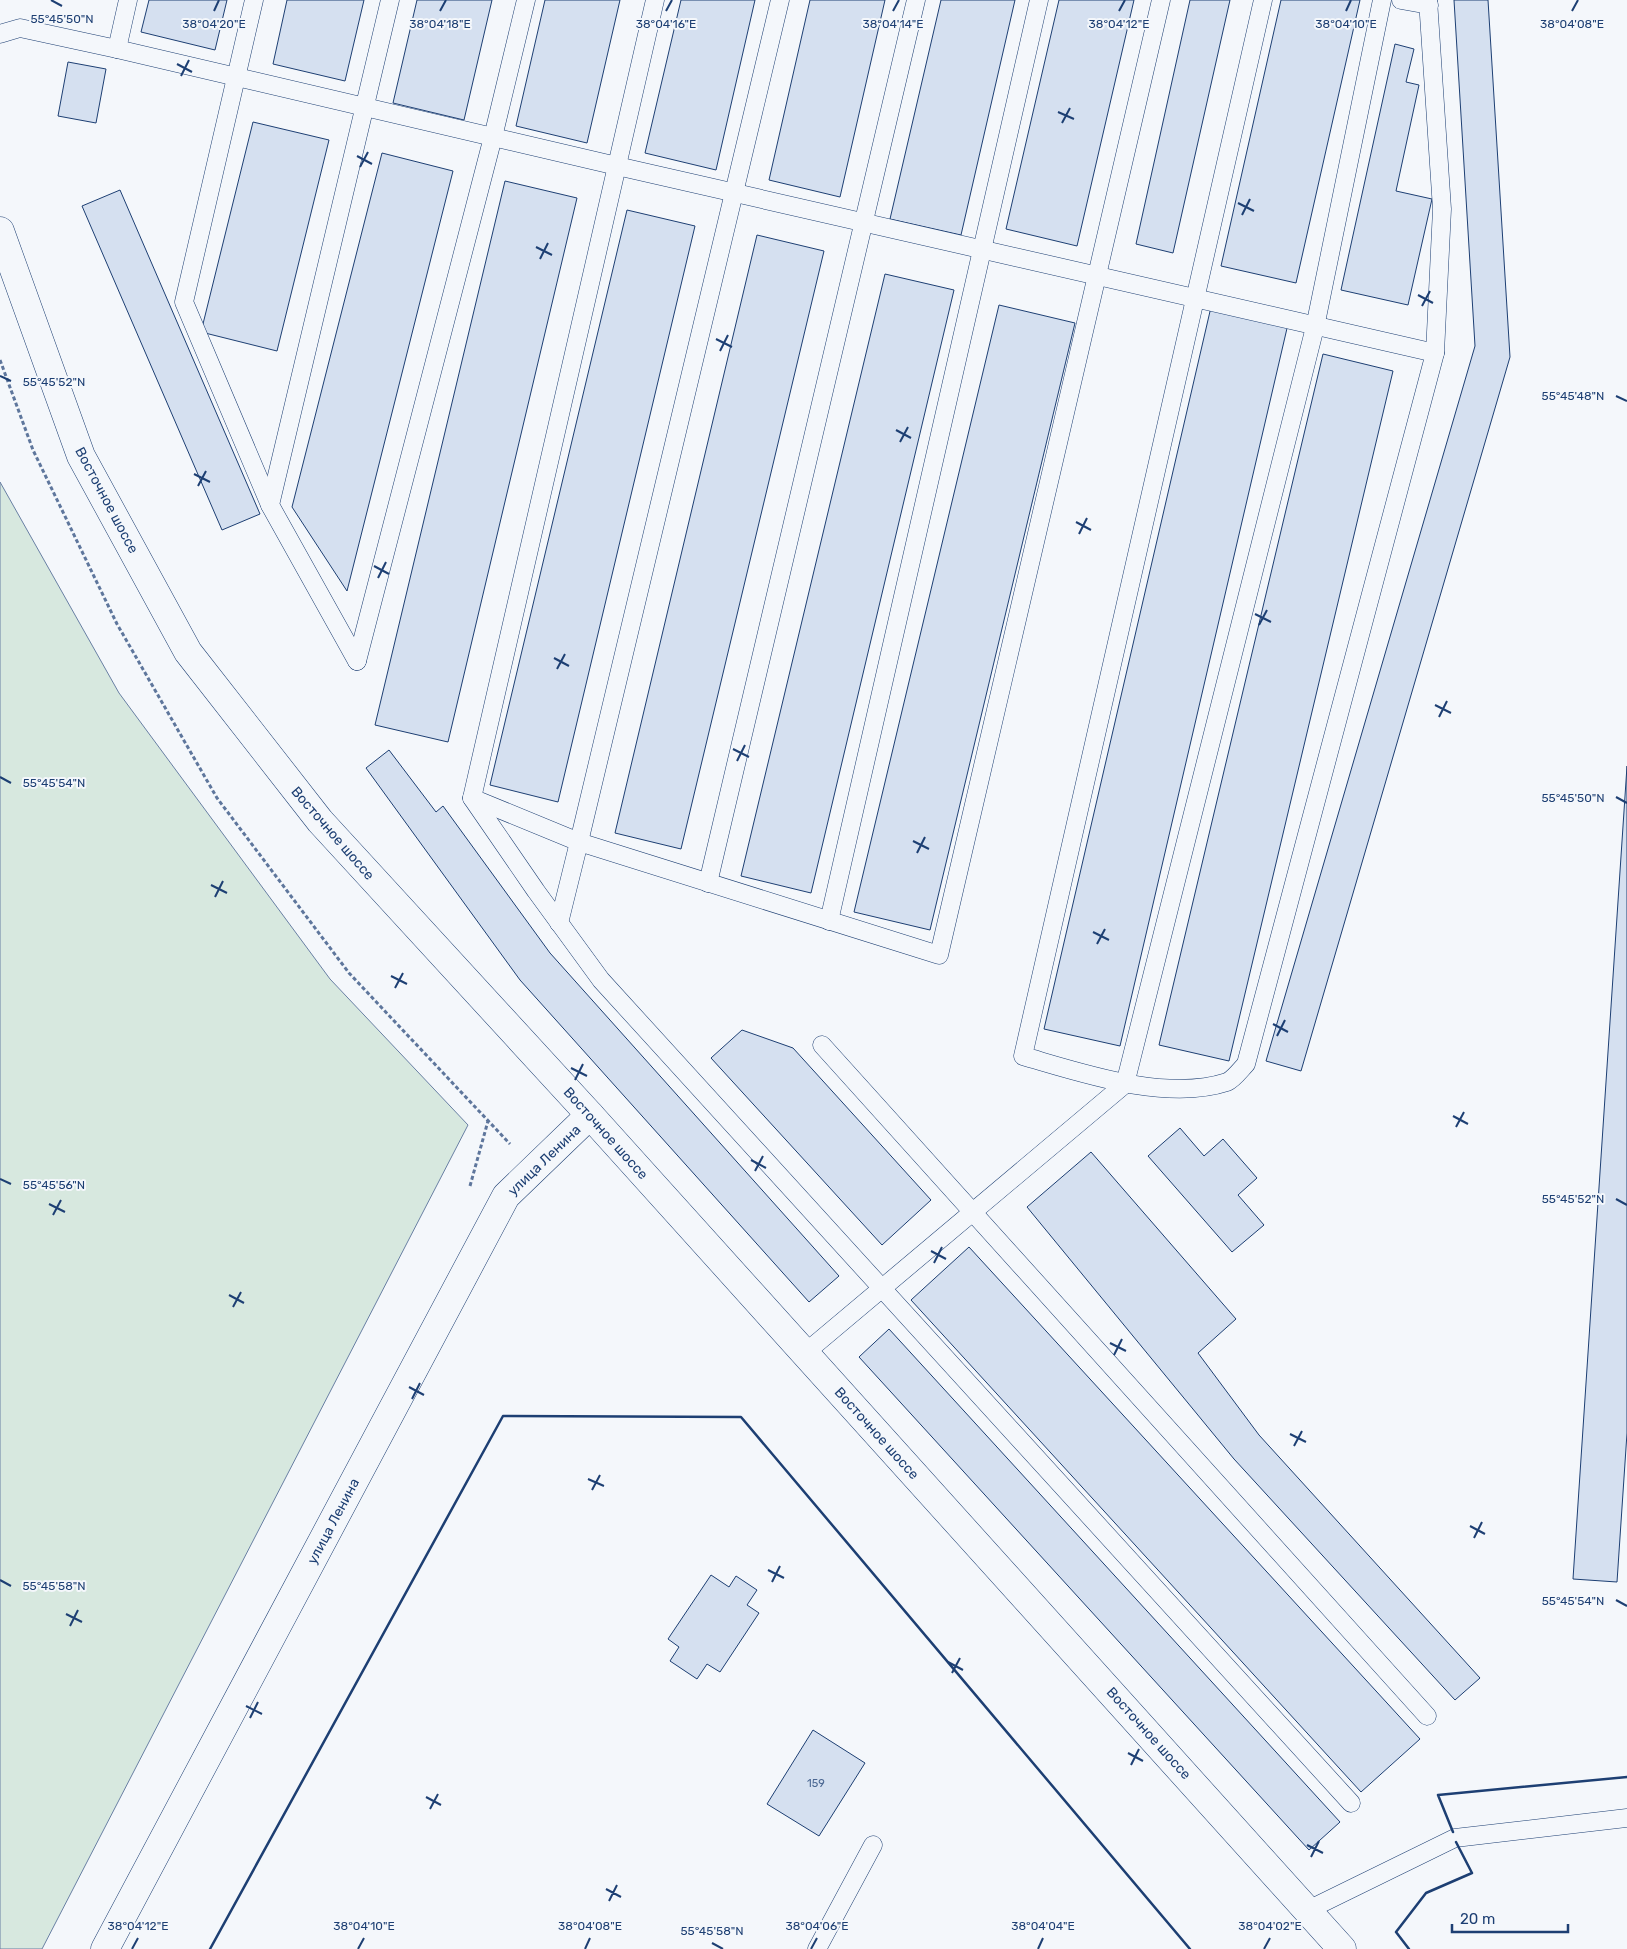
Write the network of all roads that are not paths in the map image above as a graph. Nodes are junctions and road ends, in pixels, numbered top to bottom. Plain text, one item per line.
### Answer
1 (128, 0) edge
2 (254, 0) edge
3 (390, 0) edge
4 (526, 0) edge
5 (655, 0) edge
6 (780, 0) edge
7 (916, 0) edge
8 (1039, 0) edge
9 (1161, 0) edge
10 (1263, 0) edge
11 (1382, 0) edge
12 (1401, 0) edge
13 (1428, 2) edge
14 (0, 34) edge
15 (117, 49) junction
16 (235, 77) junction
17 (364, 108) junction
18 (494, 137) junction
19 (617, 166) junction
20 (734, 193) junction
21 (863, 222) junction
22 (0, 231) edge
23 (982, 250) junction
24 (1096, 276) junction
25 (1195, 299) junction
26 (1315, 327) junction
27 (1435, 353) junction
28 (270, 505) junction
29 (472, 798) junction
30 (579, 842) junction
31 (708, 883) junction
32 (829, 921) junction
33 (559, 923) junction
34 (822, 1045) dead end
35 (1124, 1084) junction
36 (590, 1115) junction
37 (972, 1212) junction
38 (881, 1288) junction
39 (805, 1353) junction
40 (1427, 1716) dead end
41 (1351, 1803) dead end
42 (1627, 1818) edge
43 (873, 1844) dead end
44 (1308, 1910) junction
45 (105, 1949) edge
46 (817, 1949) edge
47 (1342, 1949) edge

1 - 15 lane
2 - 16 lane
3 - 17 lane
4 - 18 lane
5 - 19 lane
6 - 20 lane
7 - 21 lane
8 - 23 lane
9 - 24 lane
10 - 25 lane
11 - 26 lane
12 - 13 lane
13 - 27 lane
14 - 15 lane
15 - 16 lane
16 - 17 lane
16 - 28 lane
17 - 18 lane
17 - 28 lane
18 - 19 lane
18 - 28 lane
19 - 20 lane
19 - 29 lane
20 - 21 lane
20 - 30 lane
21 - 23 lane
21 - 31 lane
22 - 36 main road, Восточное шоссе
23 - 24 lane
23 - 32 lane
24 - 25 lane
24 - 32 lane
25 - 26 lane
25 - 35 lane
26 - 27 lane
26 - 35 lane
27 - 35 lane
29 - 30 lane
29 - 33 lane
30 - 31 lane
30 - 33 lane
31 - 32 lane
33 - 38 lane
34 - 37 lane
35 - 37 lane
36 - 39 main road, Восточное шоссе
36 - 45 main road, улица Ленина
37 - 38 lane
37 - 40 lane
38 - 39 lane
38 - 41 lane
39 - 44 main road, Восточное шоссе
42 - 44 lane
43 - 46 lane
44 - 47 main road, Восточное шоссе

